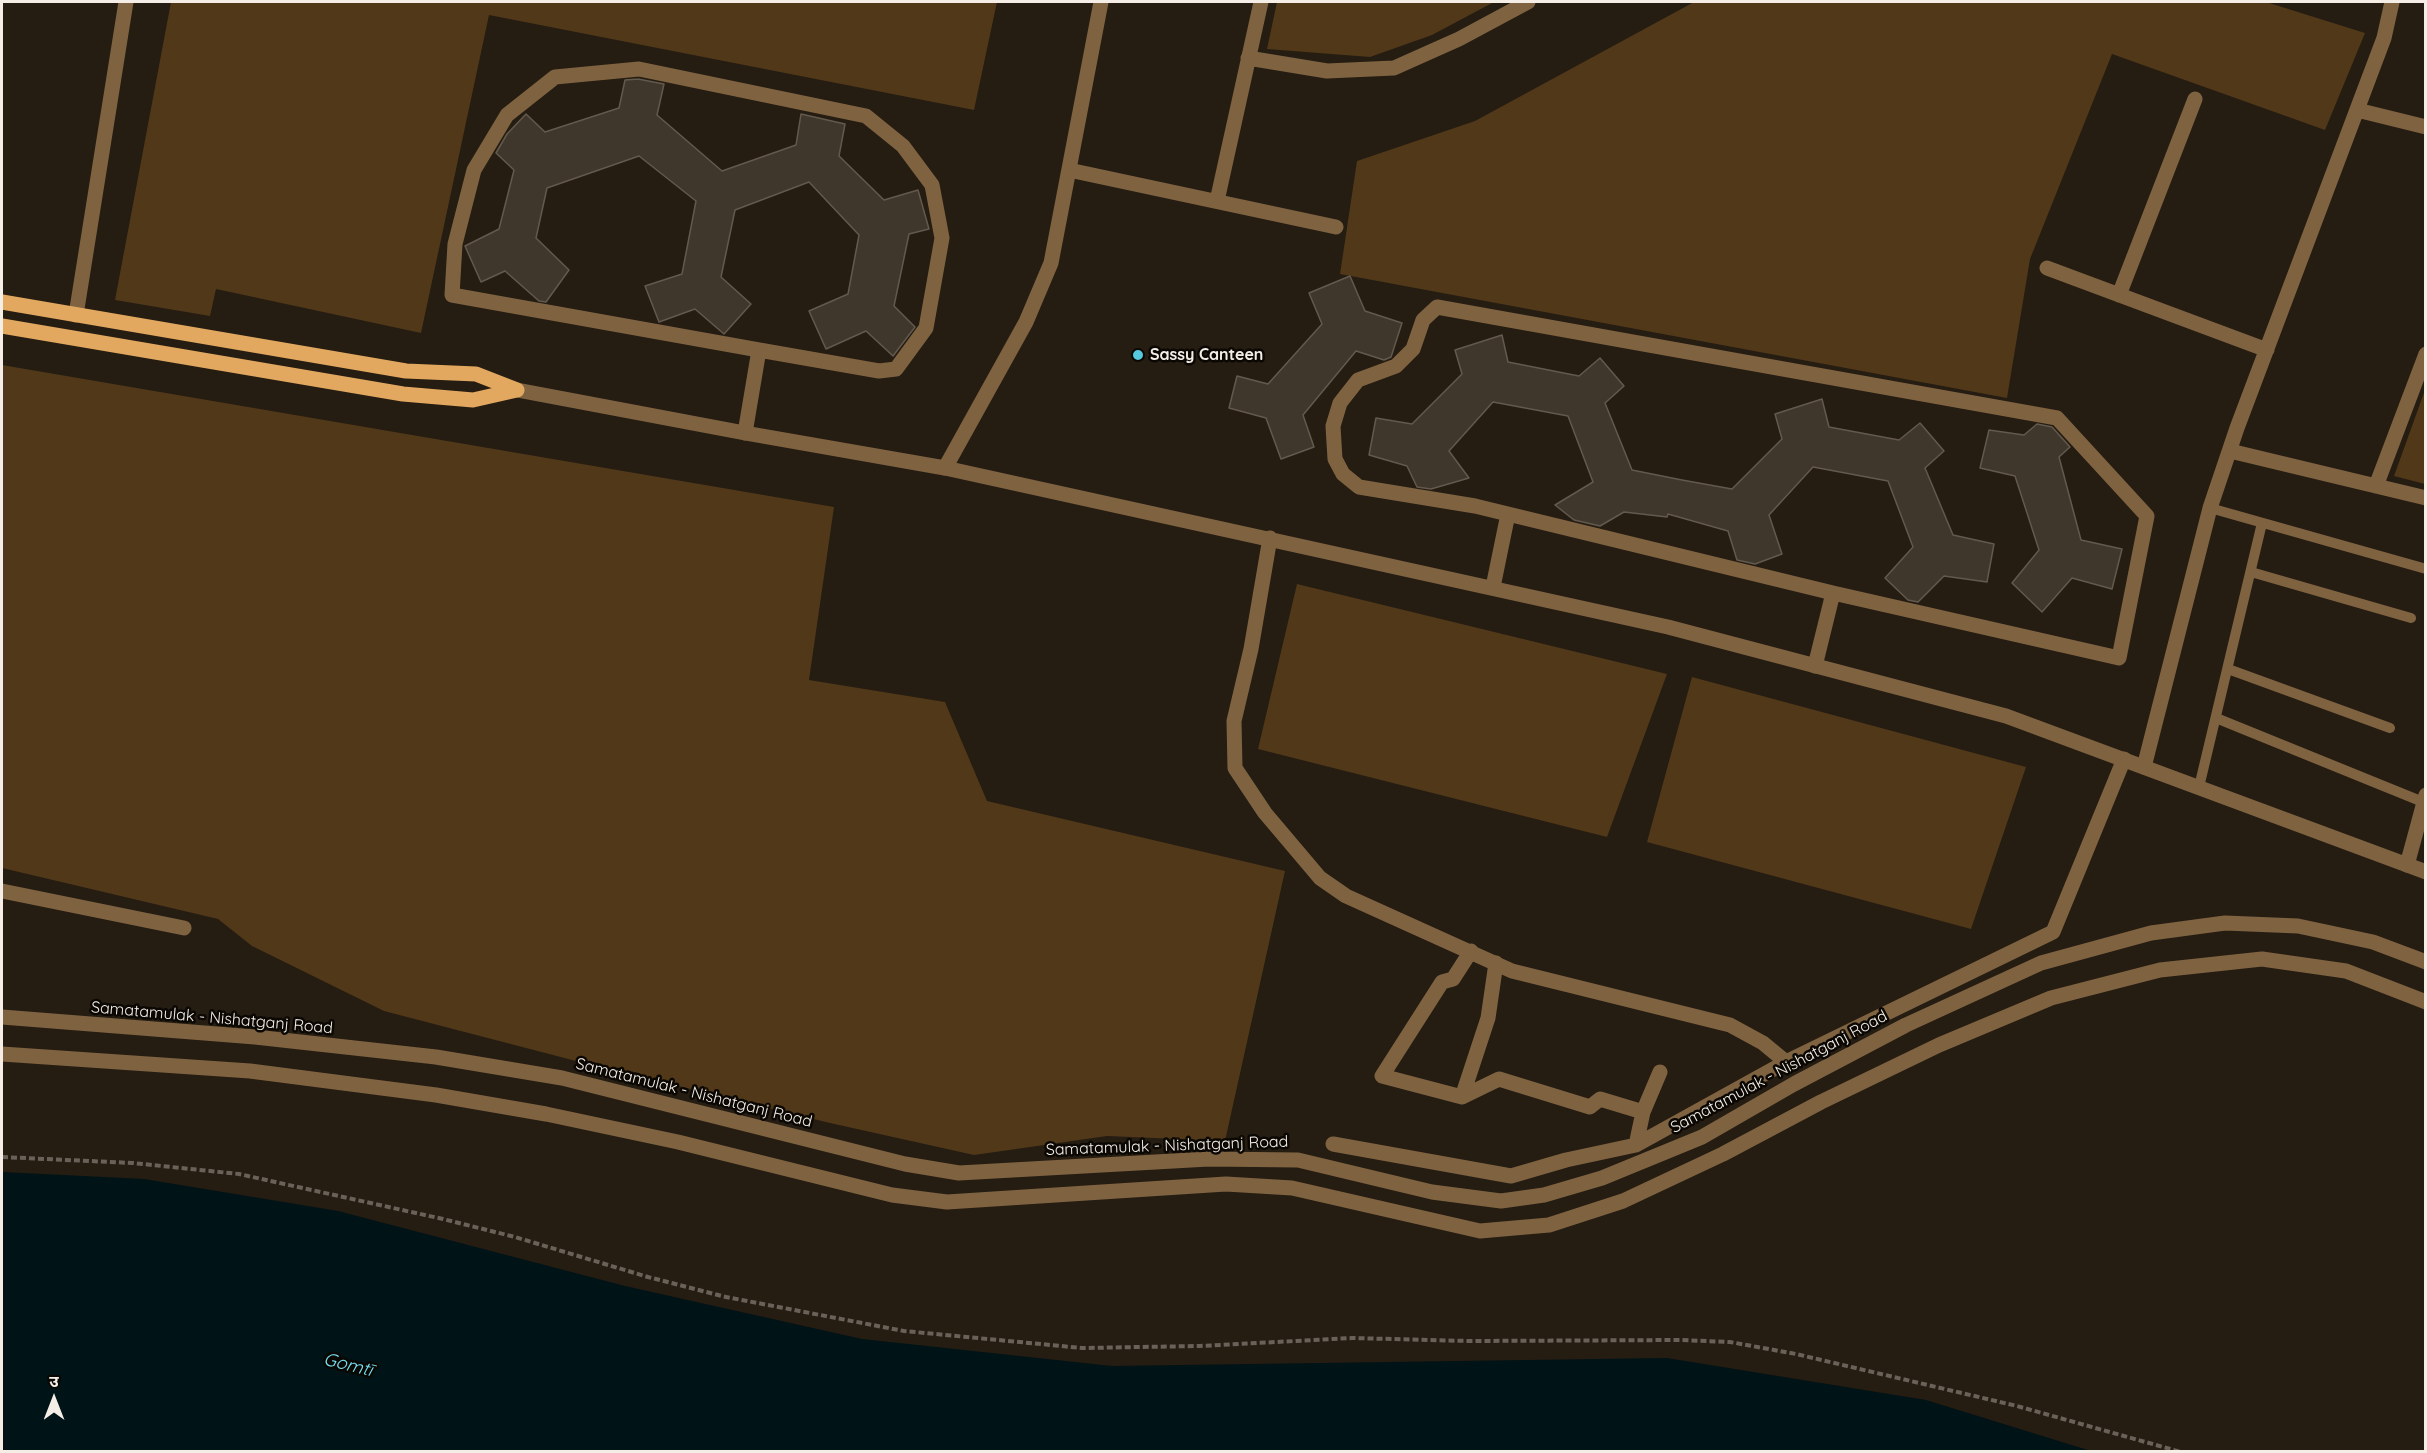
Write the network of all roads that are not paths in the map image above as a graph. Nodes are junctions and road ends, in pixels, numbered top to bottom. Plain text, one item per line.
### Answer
1 (126, 2) edge
2 (1101, 2) edge
3 (1261, 2) edge
4 (1528, 2) edge
5 (2392, 2) edge
6 (1248, 58) junction
7 (2195, 99) dead end
8 (2357, 110) junction
9 (2426, 127) edge
10 (1069, 170) junction
11 (1217, 201) junction
12 (1336, 227) dead end
13 (2047, 268) dead end
14 (2119, 295) junction
15 (2, 302) edge
16 (76, 315) junction
17 (2, 326) edge
18 (759, 350) junction
19 (2267, 350) junction
20 (2426, 354) edge
21 (517, 390) junction
22 (745, 434) junction
23 (2230, 451) junction
24 (945, 468) junction
25 (2376, 486) junction
26 (2426, 498) edge
27 (2210, 508) junction
28 (1508, 514) junction
29 (2262, 523) junction
30 (1270, 538) junction
31 (2426, 569) edge
32 (2251, 572) junction
33 (1493, 587) junction
34 (1833, 593) junction
35 (2411, 618) dead end
36 (1815, 666) junction
37 (2228, 669) junction
38 (2216, 718) junction
39 (2390, 728) dead end
40 (2124, 759) junction
41 (2144, 766) junction
42 (2199, 787) junction
43 (2424, 799) edge
44 (2407, 865) junction
45 (2426, 872) edge
46 (2, 891) edge
47 (184, 928) dead end
48 (1471, 951) junction
49 (2426, 962) edge
50 (1496, 963) junction
51 (2426, 1002) edge
52 (2, 1017) edge
53 (2, 1054) edge
54 (1786, 1062) junction
55 (1660, 1072) dead end
56 (1462, 1097) junction
57 (1643, 1112) junction
58 (1332, 1144) dead end
59 (1636, 1145) junction

1 - 16 street
2 - 10 street
3 - 6 street
4 - 6 street
5 - 8 street
6 - 11 street
7 - 14 street
8 - 9 street
8 - 19 street
10 - 11 street
10 - 24 street
11 - 12 street
13 - 14 street
14 - 19 street
15 - 16 main road
16 - 21 main road
17 - 21 main road
18 - 18 street
18 - 22 street
19 - 23 street
20 - 25 street
21 - 22 street
22 - 24 street
23 - 25 street
23 - 27 street
24 - 30 street
25 - 26 street
27 - 29 lane
27 - 41 street
28 - 33 street
28 - 34 street
28 - 34 street
29 - 31 lane
29 - 32 lane
30 - 33 street
30 - 48 street
32 - 35 lane
32 - 37 lane
33 - 36 street
34 - 36 street
36 - 40 street
37 - 38 lane
37 - 39 lane
38 - 42 lane
38 - 43 lane
40 - 41 street
40 - 54 street
41 - 42 street
42 - 44 street
43 - 44 street
44 - 45 street
46 - 47 street
48 - 50 street
48 - 56 street
49 - 52 street, Samatamulak - Nishatganj Road
50 - 54 street
50 - 56 street
51 - 53 street
54 - 59 street
55 - 57 street
56 - 57 street
57 - 59 street
58 - 59 street

